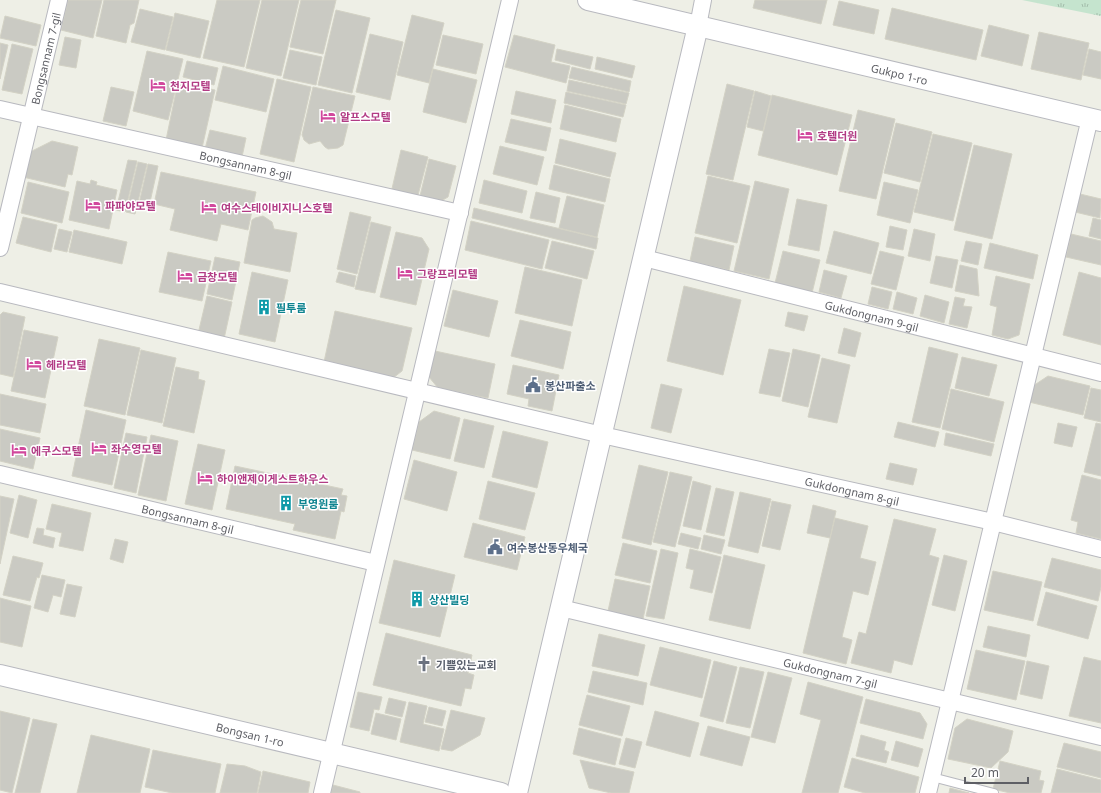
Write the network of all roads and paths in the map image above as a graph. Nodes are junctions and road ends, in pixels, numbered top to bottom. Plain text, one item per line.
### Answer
1 (59, 0) edge
2 (510, 0) edge
3 (588, 0) edge
4 (703, 0) edge
5 (698, 26) junction
6 (0, 109) edge
7 (31, 116) junction
8 (1095, 120) edge
9 (460, 214) junction
10 (0, 248) edge
11 (644, 258) junction
12 (0, 292) edge
13 (1033, 356) junction
14 (1101, 373) edge
15 (417, 391) junction
16 (602, 435) junction
17 (0, 474) edge
18 (993, 522) junction
19 (1101, 549) edge
20 (376, 563) junction
21 (561, 608) junction
22 (0, 675) edge
23 (950, 701) junction
24 (1101, 737) edge
25 (331, 753) junction
26 (932, 777) junction
27 (322, 793) edge
28 (501, 793) edge
29 (517, 793) edge
30 (928, 793) edge
31 (994, 793) edge

1 - 7 street, Bongsannam 7-gil
2 - 9 street
3 - 5 street, Gukpo 1-ro
4 - 5 street
5 - 8 street, Gukpo 1-ro
5 - 11 street
6 - 7 street, Bongsannam 7-gil
7 - 9 street, Bongsannam 8-gil
7 - 10 street, Bongsannam 7-gil
8 - 13 street
9 - 15 street
11 - 13 street, Gukdongnam 9-gil
11 - 16 street
12 - 15 street
13 - 14 street, Gukdongnam 9-gil
13 - 18 street
15 - 16 street, Gukdongnam 8-gil
15 - 20 street
16 - 18 street, Gukdongnam 8-gil
16 - 21 street
17 - 20 street, Bongsannam 8-gil
18 - 19 street, Gukdongnam 8-gil
18 - 23 street
20 - 25 street
21 - 23 street, Gukdongnam 7-gil
21 - 29 street
22 - 25 street, Bongsan 1-ro
23 - 24 street, Gukdongnam 7-gil
23 - 26 street
25 - 27 street
25 - 28 street, Bongsan 1-ro
26 - 30 street
26 - 31 lane

